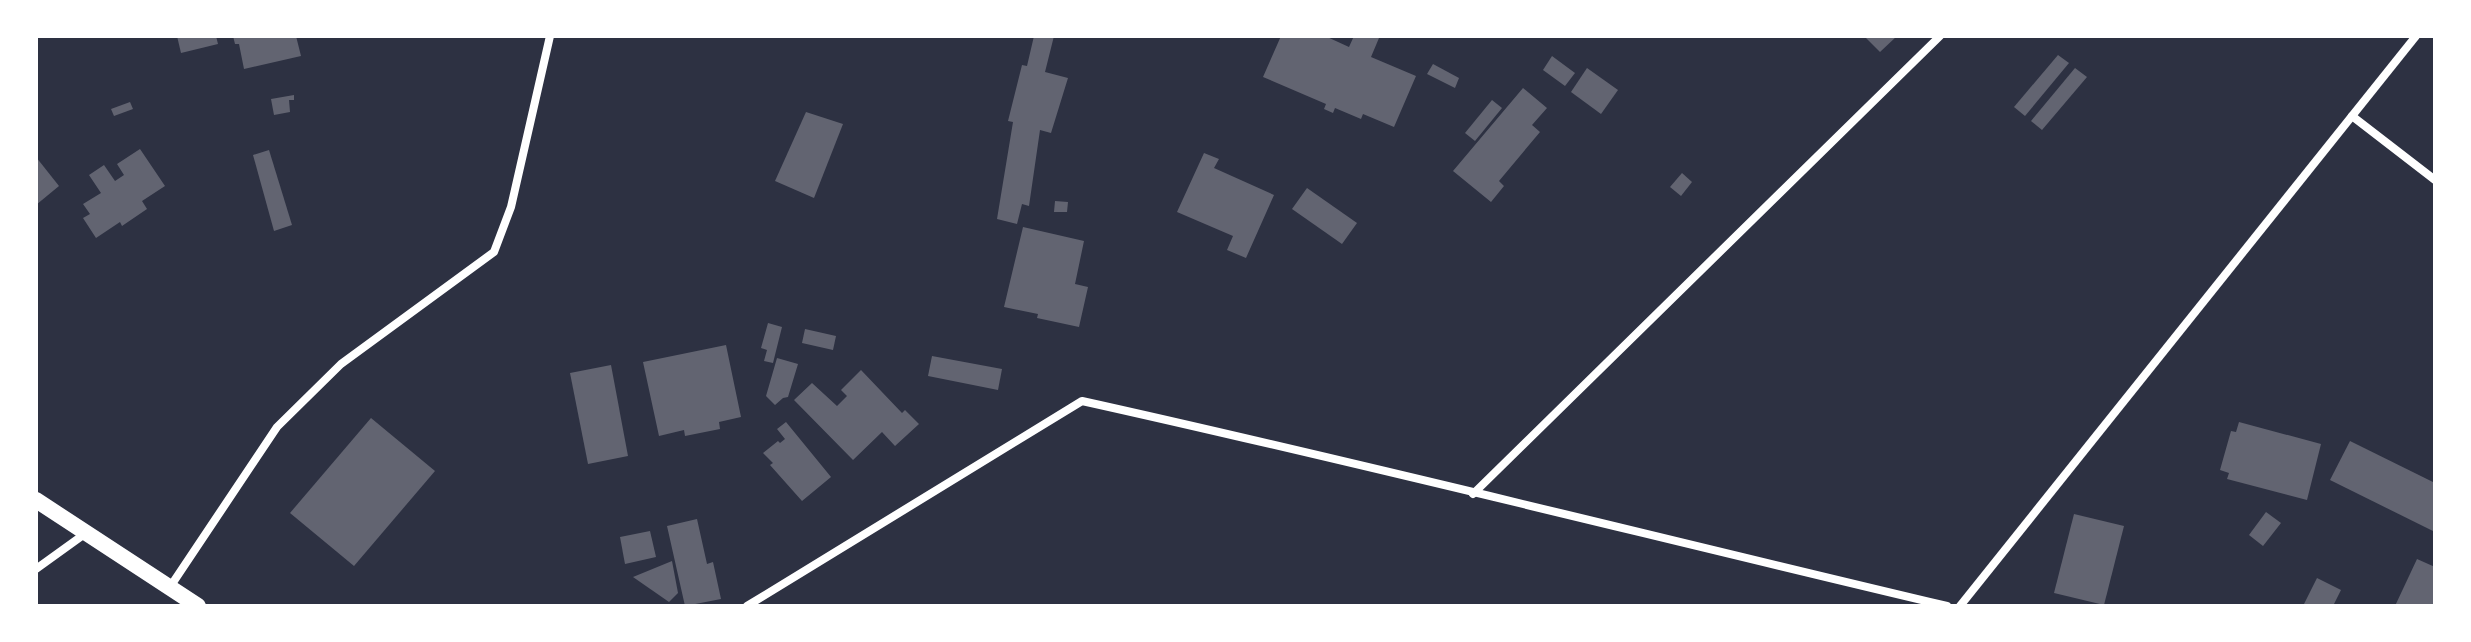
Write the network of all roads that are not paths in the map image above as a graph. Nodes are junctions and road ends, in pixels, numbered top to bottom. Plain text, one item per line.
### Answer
1 (550, 36) edge
2 (1940, 36) edge
3 (2416, 36) edge
4 (2352, 116) junction
5 (2435, 180) edge
6 (1473, 494) junction
7 (36, 500) edge
8 (86, 533) junction
9 (36, 569) edge
10 (169, 588) junction
11 (198, 606) edge
12 (747, 606) edge
13 (1947, 606) edge
14 (1960, 606) edge

1 - 10 street
2 - 6 street
3 - 4 street
4 - 5 street
4 - 14 street
6 - 12 street
6 - 13 street
7 - 8 main road
8 - 9 street
8 - 10 main road
10 - 11 main road

